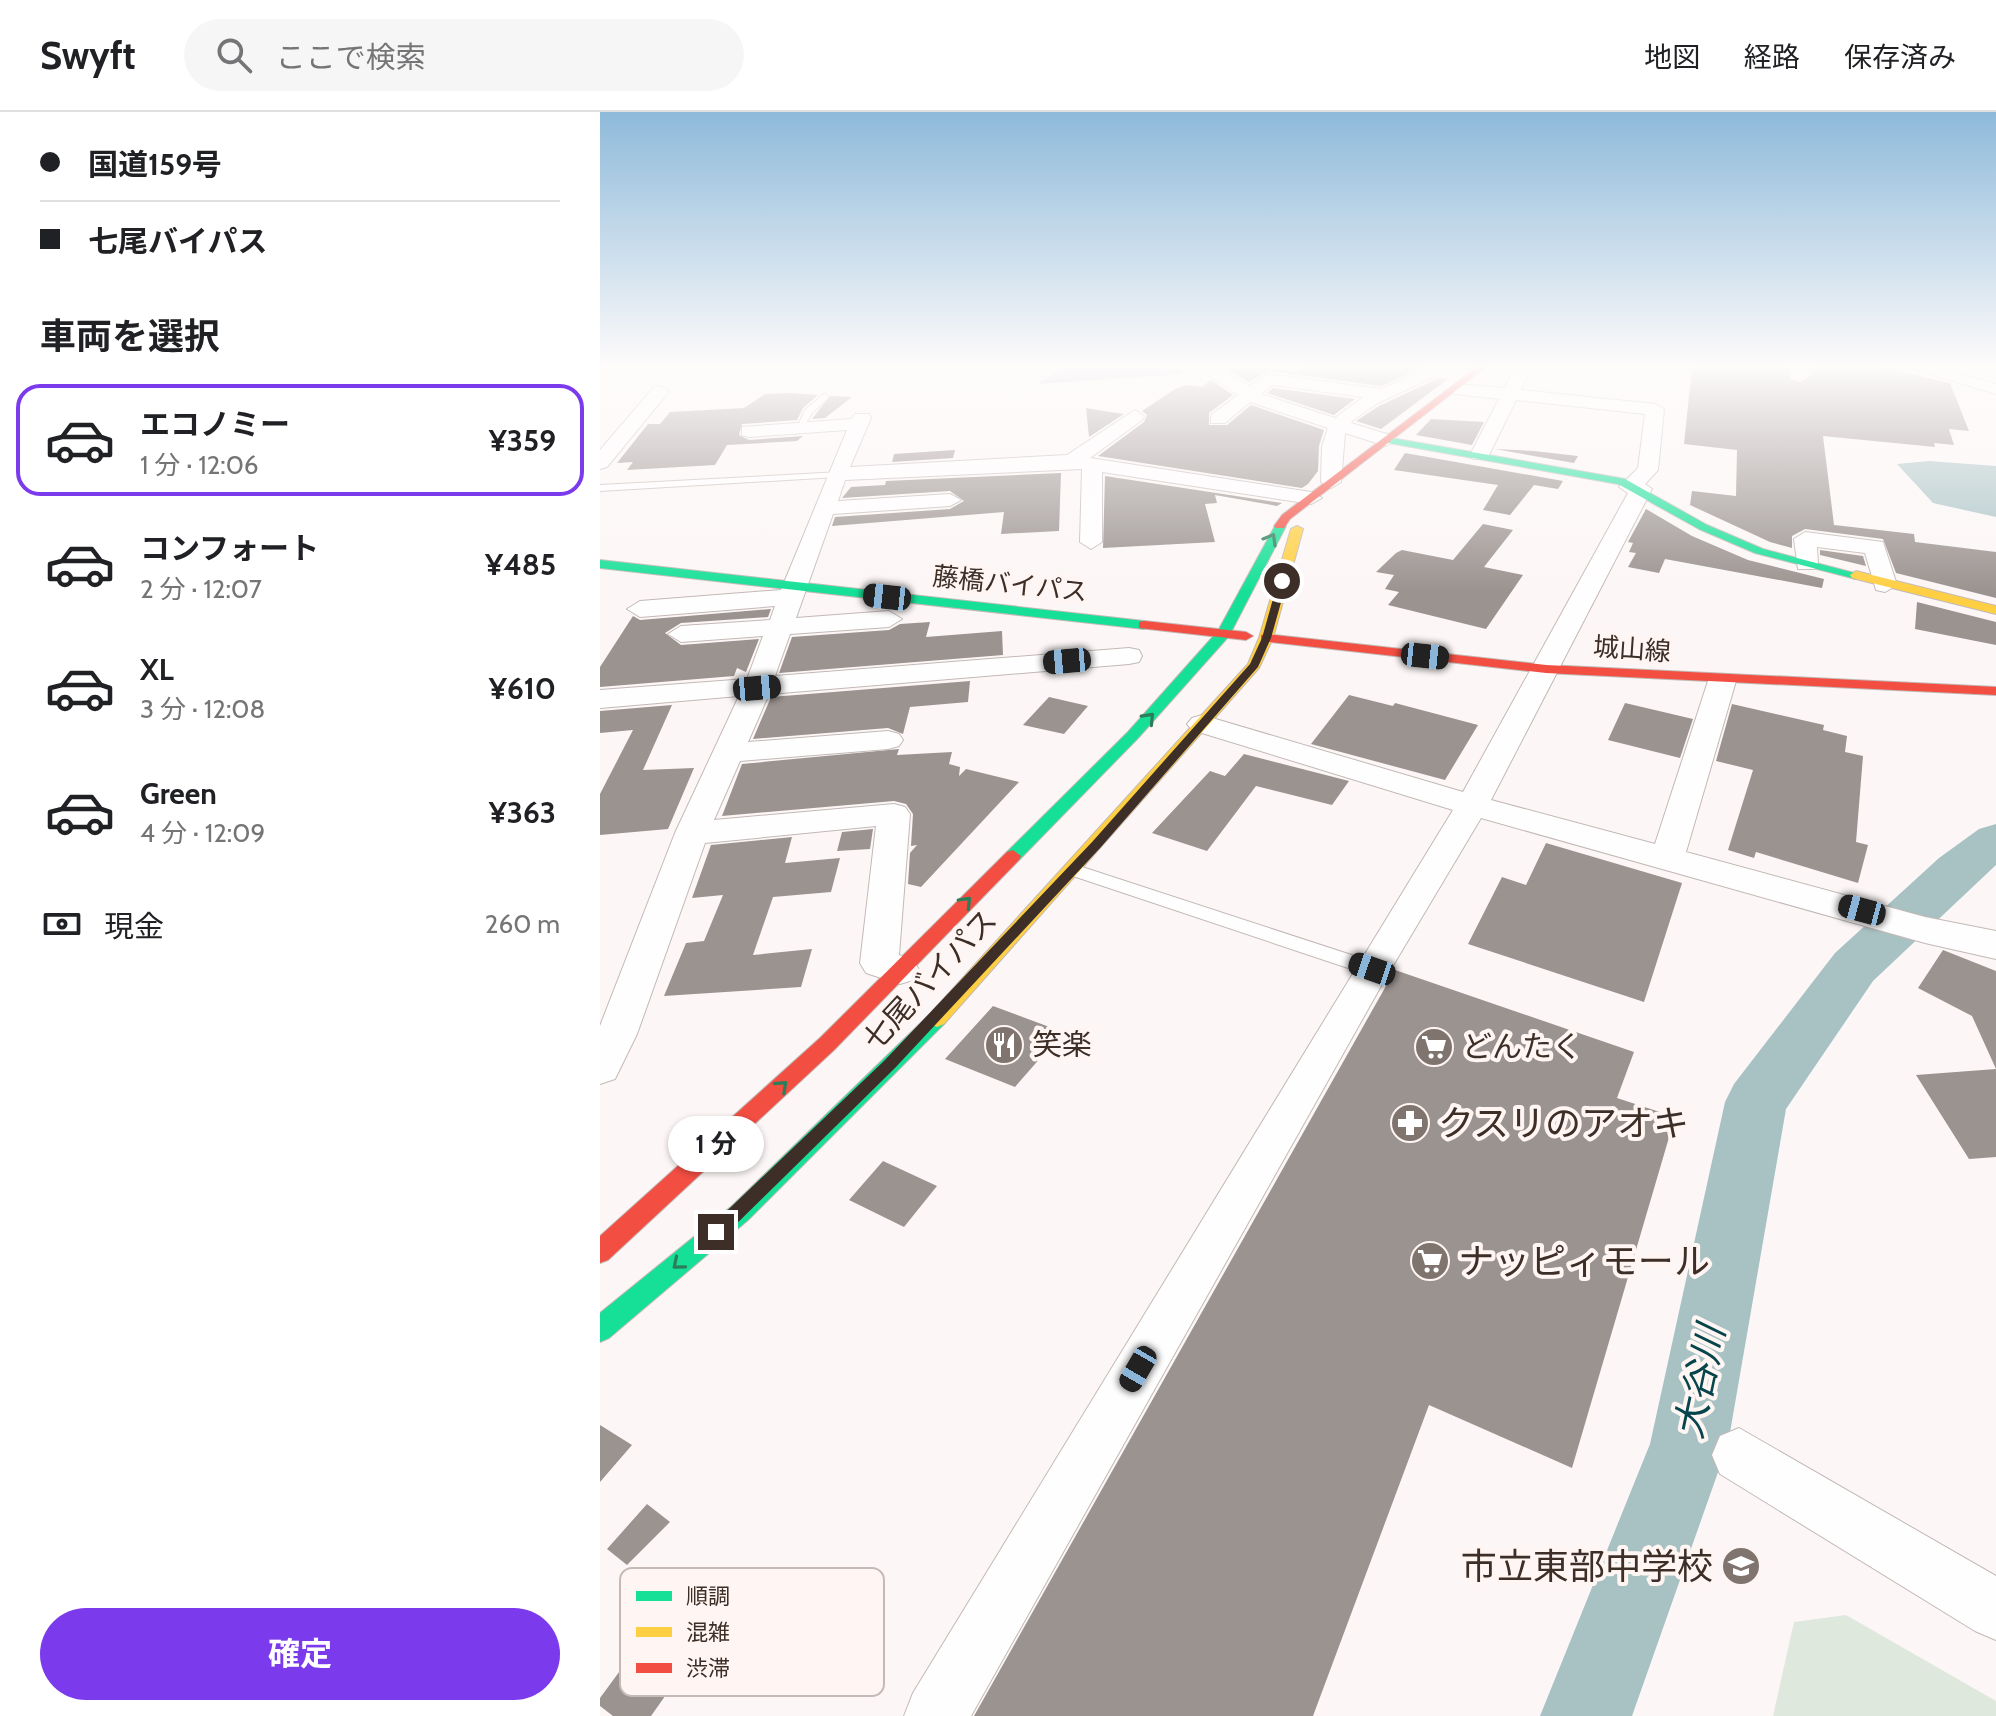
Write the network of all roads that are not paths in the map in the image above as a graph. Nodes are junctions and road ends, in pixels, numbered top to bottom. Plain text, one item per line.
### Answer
1 (618, 442) edge
2 (852, 442) edge
3 (1106, 442) edge
4 (1335, 442) edge
5 (1384, 442) edge
6 (1398, 442) edge
7 (1487, 442) edge
8 (1651, 442) edge
9 (1480, 455) junction
10 (600, 463) edge
11 (1082, 463) junction
12 (837, 474) junction
13 (1331, 482) junction
14 (600, 488) edge
15 (1636, 488) junction
16 (1311, 498) junction
17 (950, 500) dead end
18 (825, 508) junction
19 (1091, 542) dead end
20 (600, 564) edge
21 (1806, 564) junction
22 (1885, 585) junction
23 (794, 592) junction
24 (640, 609) dead end
25 (1996, 610) edge
26 (889, 619) dead end
27 (780, 628) junction
28 (1224, 633) junction
29 (681, 634) dead end
30 (1266, 638) junction
31 (1129, 656) dead end
32 (1546, 669) junction
33 (1722, 681) junction
34 (757, 688) junction
35 (1996, 691) edge
36 (600, 699) edge
37 (1202, 724) junction
38 (888, 740) dead end
39 (728, 753) junction
40 (1472, 805) junction
41 (692, 833) junction
42 (1667, 858) junction
43 (1073, 870) junction
44 (1996, 945) edge
45 (1372, 969) junction
46 (900, 970) junction
47 (600, 1067) edge
48 (600, 1252) edge
49 (600, 1329) edge
50 (1739, 1455) dead end
51 (1996, 1610) edge
52 (936, 1716) edge

1 - 10 street
2 - 12 street
3 - 11 street
4 - 13 street
5 - 13 main road, 七尾バイパス
6 - 9 main road
7 - 9 street
8 - 15 street
9 - 15 main road
11 - 12 street
11 - 16 street
11 - 19 street
12 - 14 lane
12 - 18 street
13 - 16 main road, 七尾バイパス
15 - 21 main road
15 - 32 street
28 -> 16 main road, 七尾バイパス
16 - 30 main road, 七尾バイパス
17 - 18 street
18 - 23 street
20 - 23 main road, 藤橋バイパス
21 - 22 main road
21 - 22 street
22 - 25 main road
23 - 24 street
23 - 27 street
23 - 28 main road, 藤橋バイパス
26 - 27 street
27 - 29 street
27 - 34 street
28 - 30 main road, 藤橋バイパス
46 -> 28 main road, 七尾バイパス
30 - 32 main road, 城山線
30 - 37 main road, 七尾バイパス
31 - 34 street
32 - 33 main road, 城山線
32 - 40 street
33 - 35 main road, 城山線
33 - 42 street
34 - 36 street
34 - 39 street
37 - 40 street
37 - 43 main road, 七尾バイパス
38 - 39 street
39 - 41 street
40 - 42 street
40 - 45 street
41 - 46 street
41 - 47 street
42 - 44 street
43 - 45 lane
43 -> 49 main road, 七尾バイパス
45 - 52 street
48 -> 46 main road, 七尾バイパス
50 - 51 street

